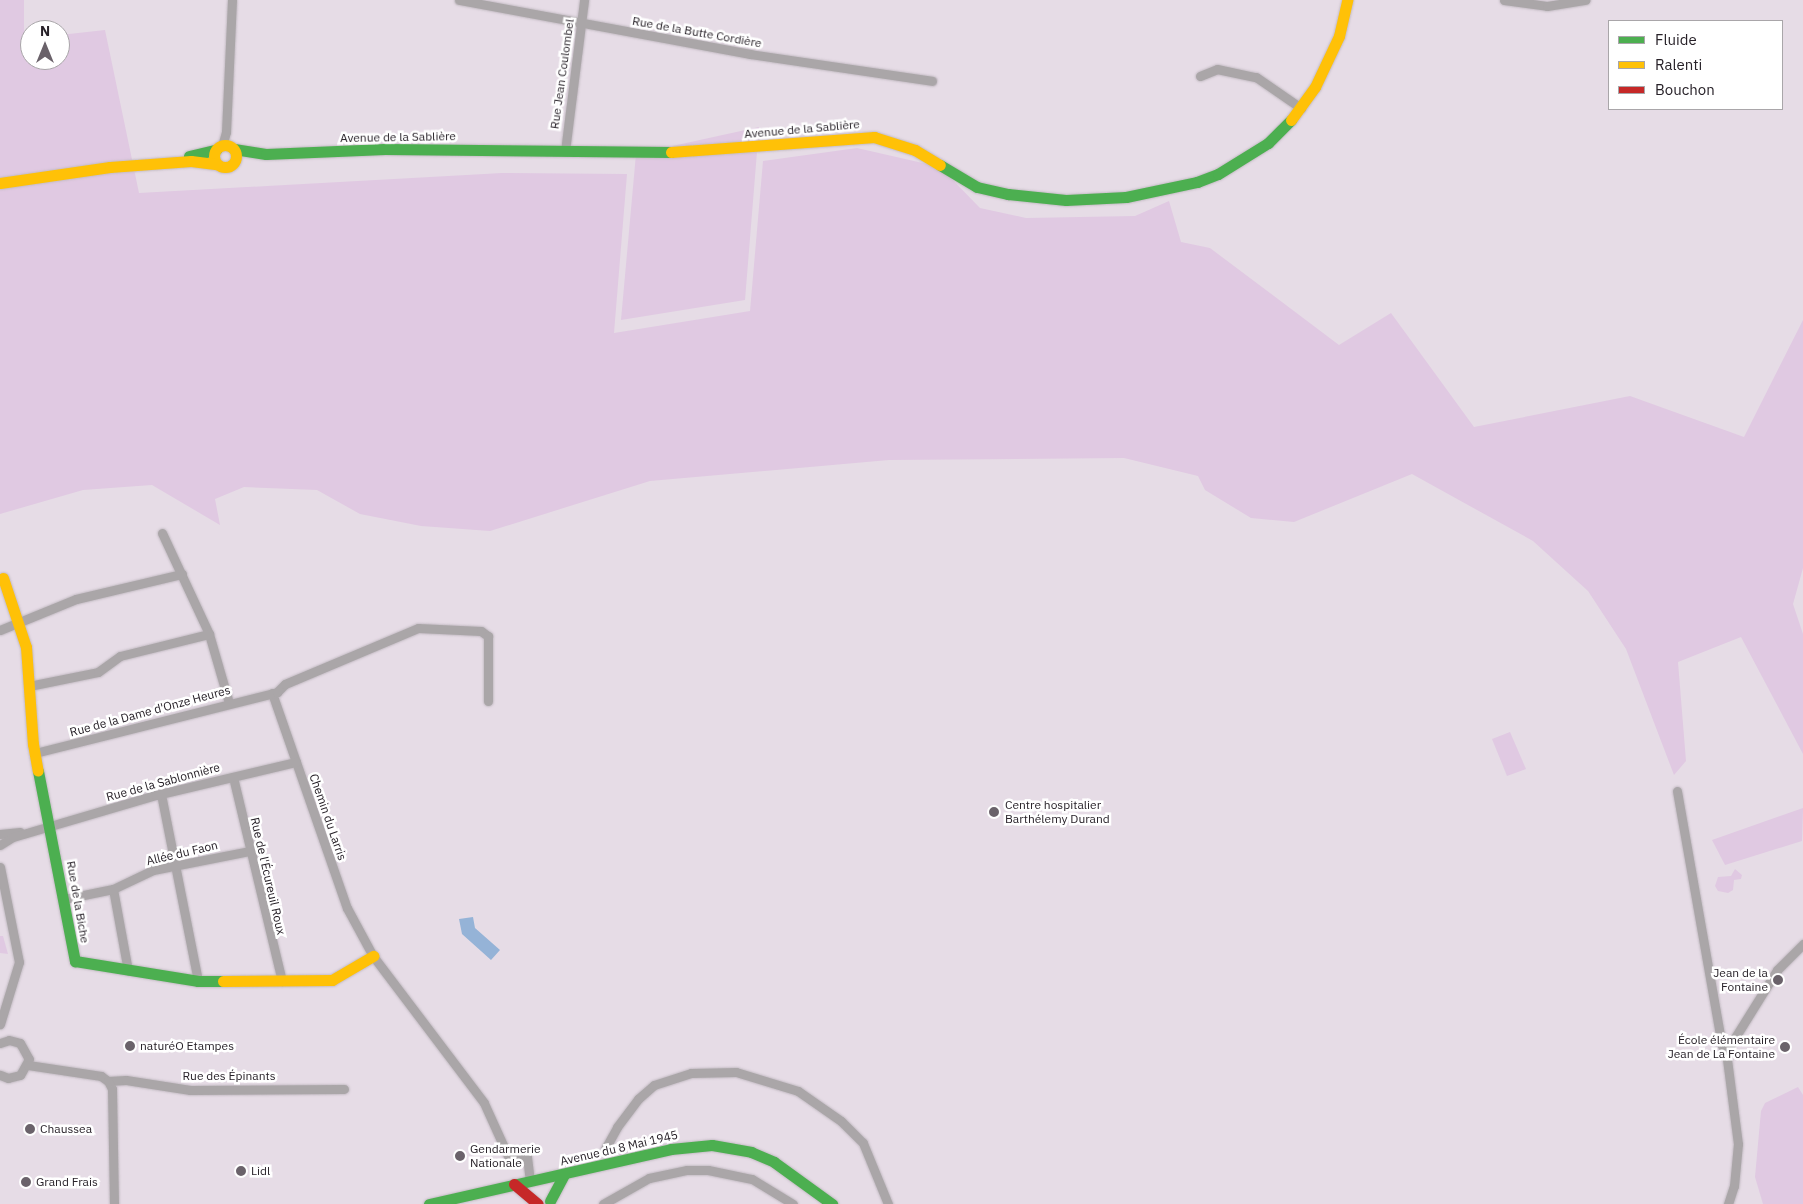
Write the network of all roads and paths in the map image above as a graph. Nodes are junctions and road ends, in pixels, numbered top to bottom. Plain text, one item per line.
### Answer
1 (232, 0) edge
2 (460, 0) edge
3 (584, 0) edge
4 (1347, 0) edge
5 (1504, 0) edge
6 (1586, 0) edge
7 (581, 23) junction
8 (1200, 76) dead end
9 (932, 81) dead end
10 (1301, 108) junction
11 (225, 148) junction
12 (565, 151) junction
13 (266, 154) junction
14 (235, 162) junction
15 (217, 164) junction
16 (0, 176) edge
17 (0, 184) edge
18 (162, 533) dead end
19 (182, 574) junction
20 (3, 578) dead end
21 (20, 622) junction
22 (0, 630) edge
23 (209, 634) junction
24 (29, 686) junction
25 (272, 693) junction
26 (488, 701) dead end
27 (229, 703) junction
28 (35, 753) junction
29 (296, 762) junction
30 (233, 777) junction
31 (1677, 791) dead end
32 (161, 794) junction
33 (50, 827) junction
34 (38, 831) junction
35 (0, 834) edge
36 (0, 845) edge
37 (250, 851) junction
38 (175, 866) junction
39 (0, 868) edge
40 (1, 884) edge
41 (113, 889) junction
42 (64, 899) junction
43 (1803, 944) edge
44 (373, 956) junction
45 (128, 971) junction
46 (198, 981) junction
47 (282, 981) junction
48 (0, 1025) edge
49 (1, 1042) edge
50 (1726, 1052) junction
51 (28, 1065) junction
52 (0, 1075) edge
53 (108, 1081) junction
54 (344, 1089) dead end
55 (604, 1150) dead end
56 (564, 1174) junction
57 (533, 1181) junction
58 (514, 1184) junction
59 (534, 1200) edge
60 (551, 1203) edge
61 (114, 1204) edge
62 (429, 1204) edge
63 (603, 1204) edge
64 (793, 1204) edge
65 (832, 1204) edge
66 (888, 1204) edge
67 (1728, 1204) edge

1 - 11 street
2 - 7 street, Rue de la Butte Cordière
3 - 7 street, Rue Jean Coulombel
4 - 10 main road, Avenue de la Sablière
5 - 6 street
7 - 9 street, Rue de la Butte Cordière
7 - 12 street, Rue Jean Coulombel
8 - 10 street
10 - 12 main road, Avenue de la Sablière
11 - 13 main road, Avenue de la Sablière
11 - 14 main road
11 - 15 main road
11 - 16 main road
12 - 13 main road, Avenue de la Sablière
13 - 14 main road, Avenue de la Sablière
14 - 15 main road, Avenue de la Sablière
15 - 17 main road, Avenue de la Sablière
18 - 19 street
19 - 21 street
19 - 23 street
20 - 21 main road, Rue de la Biche
21 - 22 street
21 - 24 main road, Rue de la Biche
23 - 24 street
23 - 27 street
24 - 28 main road, Rue de la Biche
25 - 26 street
25 - 27 street, Rue de la Dame d'Onze Heures
25 - 29 street, Chemin du Larris
27 - 28 street, Rue de la Dame d'Onze Heures
28 - 33 main road, Rue de la Biche
29 - 30 street, Rue de la Sablonnière
29 - 44 street, Chemin du Larris
30 - 32 street, Rue de la Sablonnière
30 - 37 street, Rue de l'Écureuil Roux
31 - 50 street
32 - 33 street, Rue de la Sablonnière
32 - 38 street
33 - 34 street, Rue de la Sablonnière
33 - 42 main road, Rue de la Biche
34 - 35 street
34 - 36 street
37 - 38 street, Allée du Faon
37 - 47 street, Rue de l'Écureuil Roux
38 - 41 street, Allée du Faon
38 - 46 street
39 - 40 street
40 - 48 street
41 - 42 street, Allée du Faon
41 - 45 street
42 - 45 main road, Rue de la Biche
43 - 50 street
44 - 47 main road, Rue de la Biche
44 - 57 street, Chemin du Larris
45 - 46 main road, Rue de la Biche
46 - 47 main road, Rue de la Biche
48 - 49 street
49 - 51 street
50 - 67 street
51 - 52 street
51 - 53 street, Rue des Épinants
53 - 54 street, Rue des Épinants
53 - 61 street
55 - 66 street
56 - 57 main road, Avenue du 8 Mai 1945
56 - 60 main road
56 - 65 main road, Avenue du 8 Mai 1945
57 - 58 main road, Avenue du 8 Mai 1945
57 - 59 main road
57 - 60 main road
58 - 59 main road
58 - 62 main road, Avenue du 8 Mai 1945
63 - 64 street

